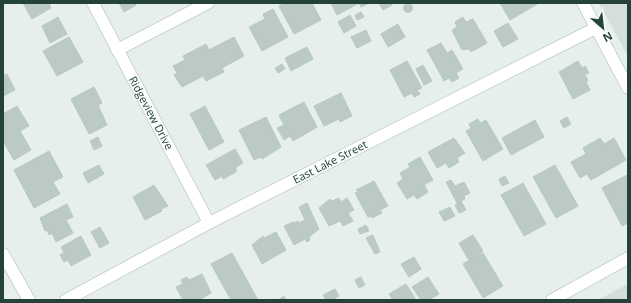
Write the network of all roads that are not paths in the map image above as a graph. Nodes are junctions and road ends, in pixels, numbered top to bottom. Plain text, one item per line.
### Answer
1 (93, 3) edge
2 (208, 3) edge
3 (583, 3) edge
4 (596, 28) junction
5 (117, 50) junction
6 (628, 88) edge
7 (209, 223) junction
8 (3, 254) edge
9 (628, 258) edge
10 (29, 300) edge
11 (66, 300) edge
12 (552, 300) edge

1 - 5 street, Ridgeview Drive
2 - 5 street
3 - 4 street
4 - 6 street
4 - 7 street, East Lake Street
5 - 7 street, Ridgeview Drive
7 - 11 street, East Lake Street
8 - 10 street
9 - 12 street

